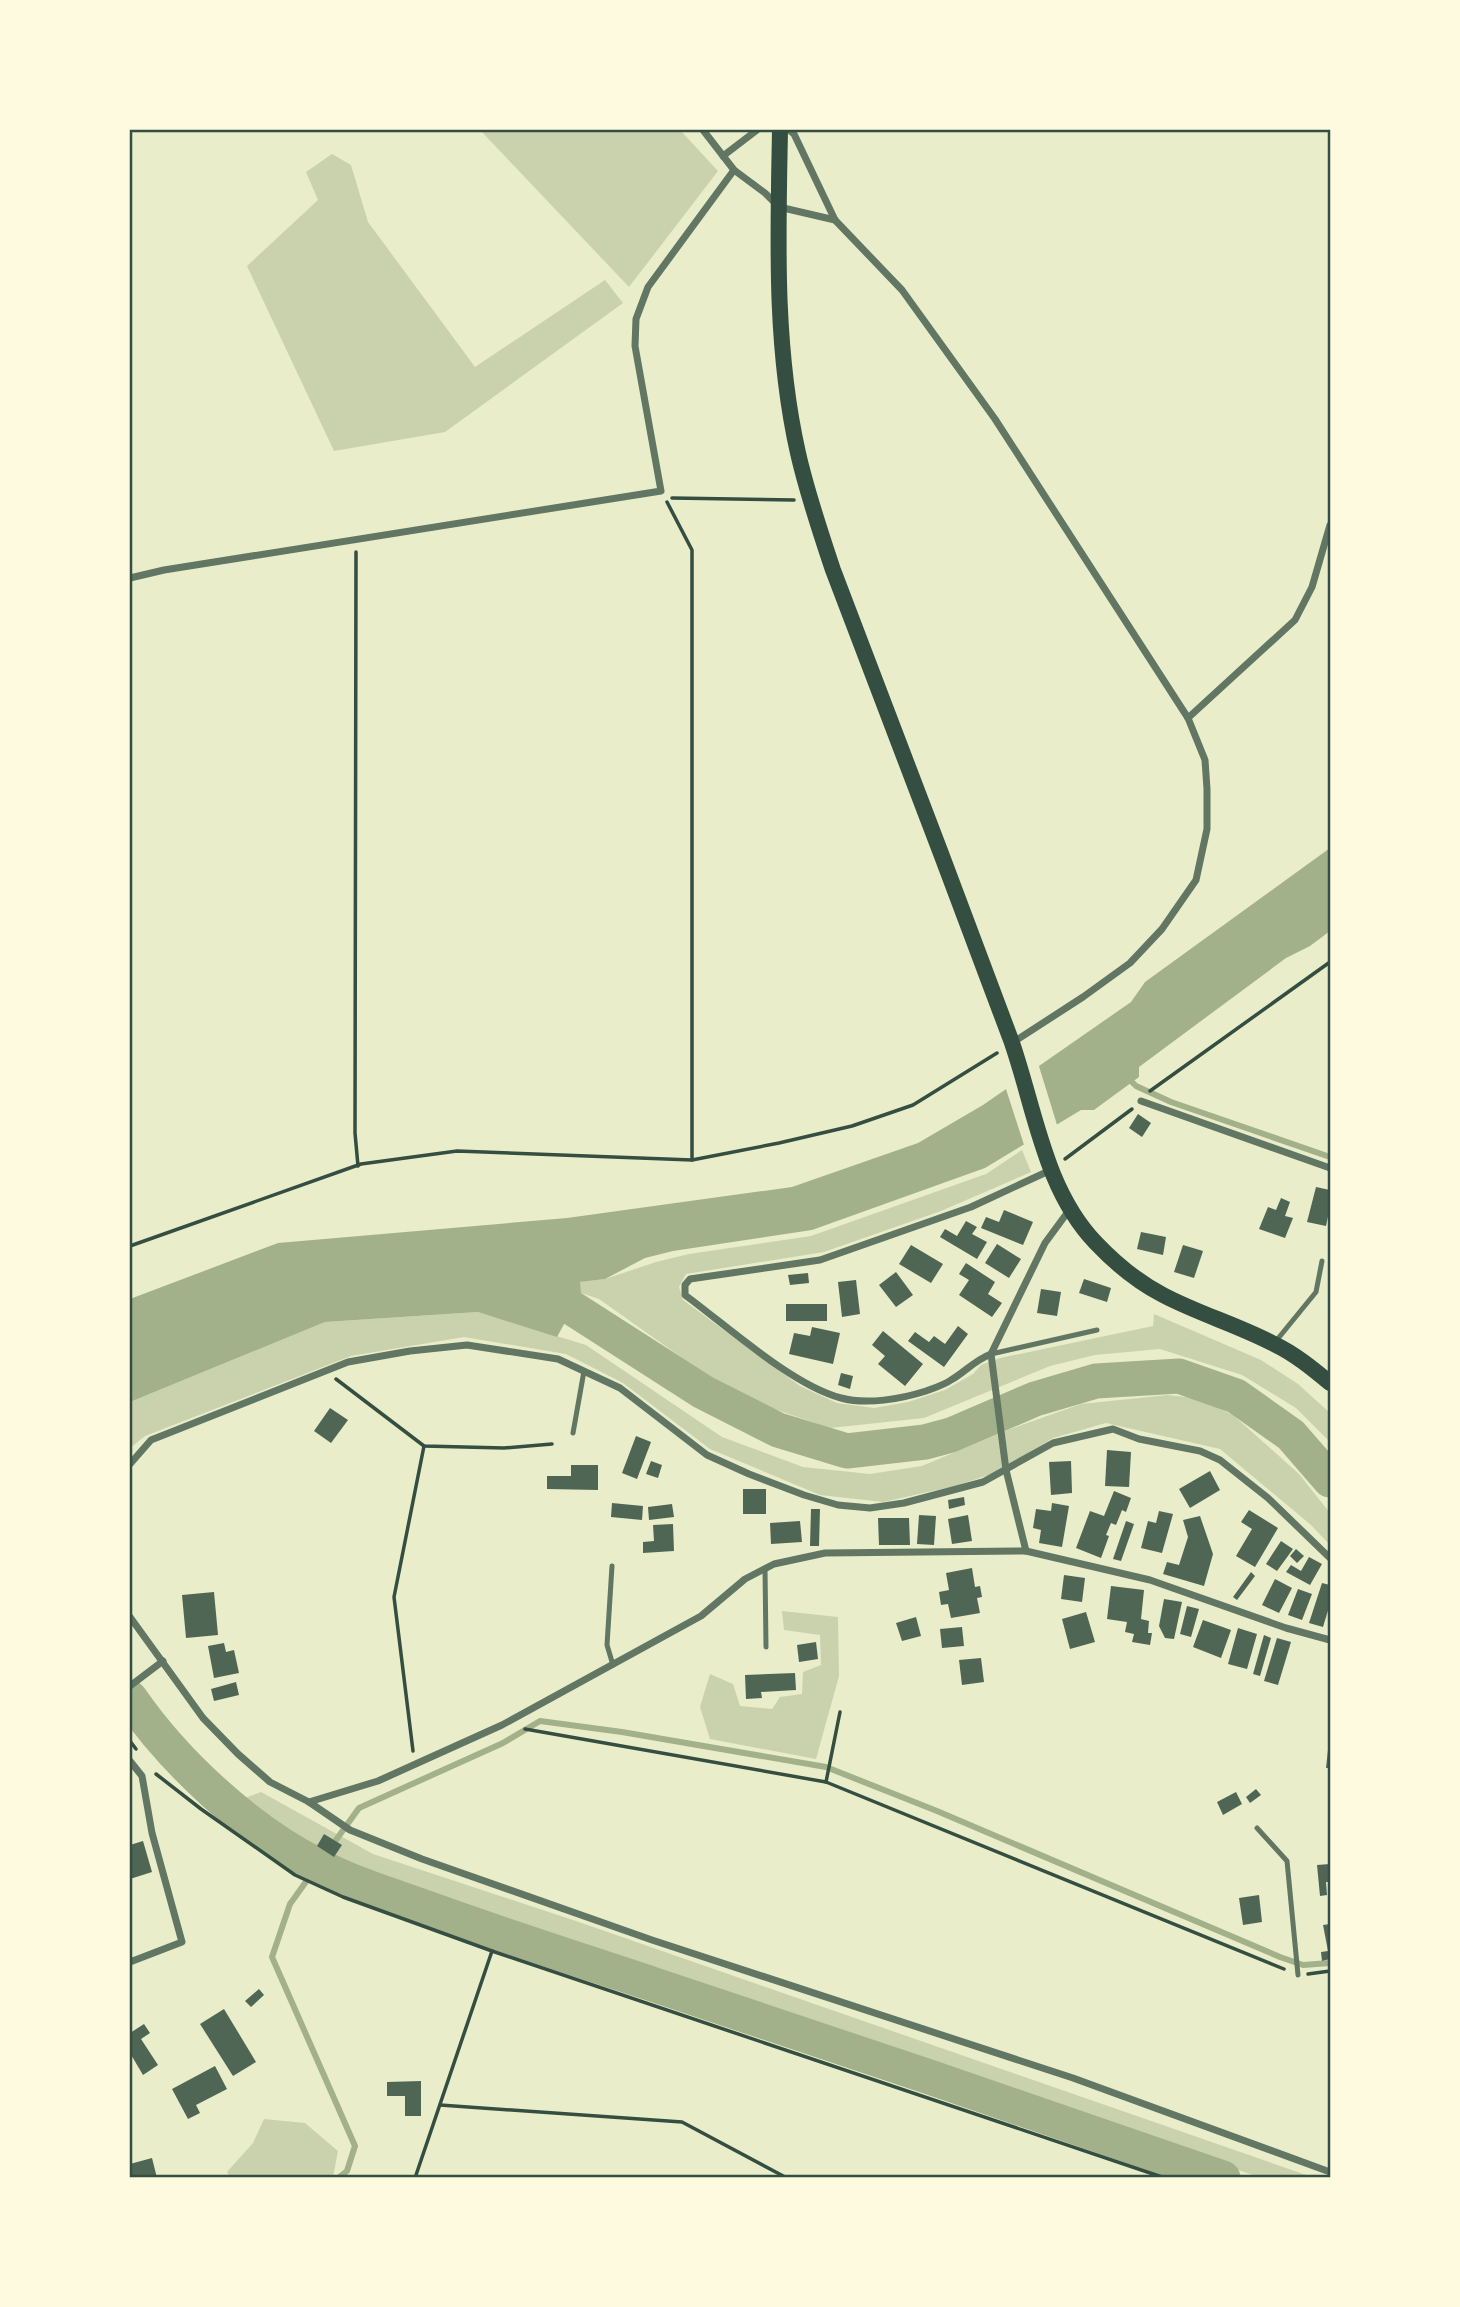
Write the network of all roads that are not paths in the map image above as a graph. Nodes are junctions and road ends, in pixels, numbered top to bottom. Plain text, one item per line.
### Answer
1 (703, 130) edge
2 (757, 130) edge
3 (780, 130) edge
4 (789, 130) edge
5 (723, 156) junction
6 (734, 170) junction
7 (779, 208) junction
8 (835, 220) junction
9 (1331, 525) edge
10 (130, 578) edge
11 (1188, 718) junction
12 (1013, 1047) junction
13 (1141, 1101) road end
14 (1050, 1165) junction
15 (1331, 1168) edge
16 (1070, 1209) junction
17 (1322, 1261) dead end
18 (1097, 1330) dead end
19 (1274, 1343) junction
20 (991, 1357) junction
21 (584, 1371) junction
22 (1331, 1383) edge
23 (573, 1433) dead end
24 (130, 1464) edge
25 (1006, 1469) junction
26 (1026, 1551) junction
27 (1331, 1558) edge
28 (612, 1566) dead end
29 (765, 1569) junction
30 (130, 1617) edge
31 (1331, 1640) edge
32 (766, 1647) dead end
33 (163, 1661) junction
34 (613, 1665) junction
35 (133, 1684) edge
36 (130, 1762) edge
37 (309, 1802) junction
38 (1257, 1828) dead end
39 (130, 1962) edge
40 (1298, 1973) road end
41 (1331, 2172) edge

1 - 5 street
2 - 5 street
3 - 7 main road
4 - 8 street
5 - 6 street
6 - 7 street
6 - 10 street
7 - 8 street
7 - 12 main road
8 - 11 street
9 - 11 street
11 - 12 street
12 - 14 main road
13 - 15 street
14 - 16 main road
14 - 20 street
16 - 19 main road
16 - 20 street
17 - 19 lane
18 - 20 lane
19 - 22 main road
20 - 25 street
21 - 23 lane
21 - 24 street
21 - 25 street
25 - 26 street
25 - 27 street
26 - 29 street
26 - 31 street
28 - 34 lane
29 - 32 lane
29 - 34 street
30 - 33 street
33 - 35 street
33 - 37 street
34 - 37 street
36 - 39 street
37 - 41 street
38 - 40 lane

